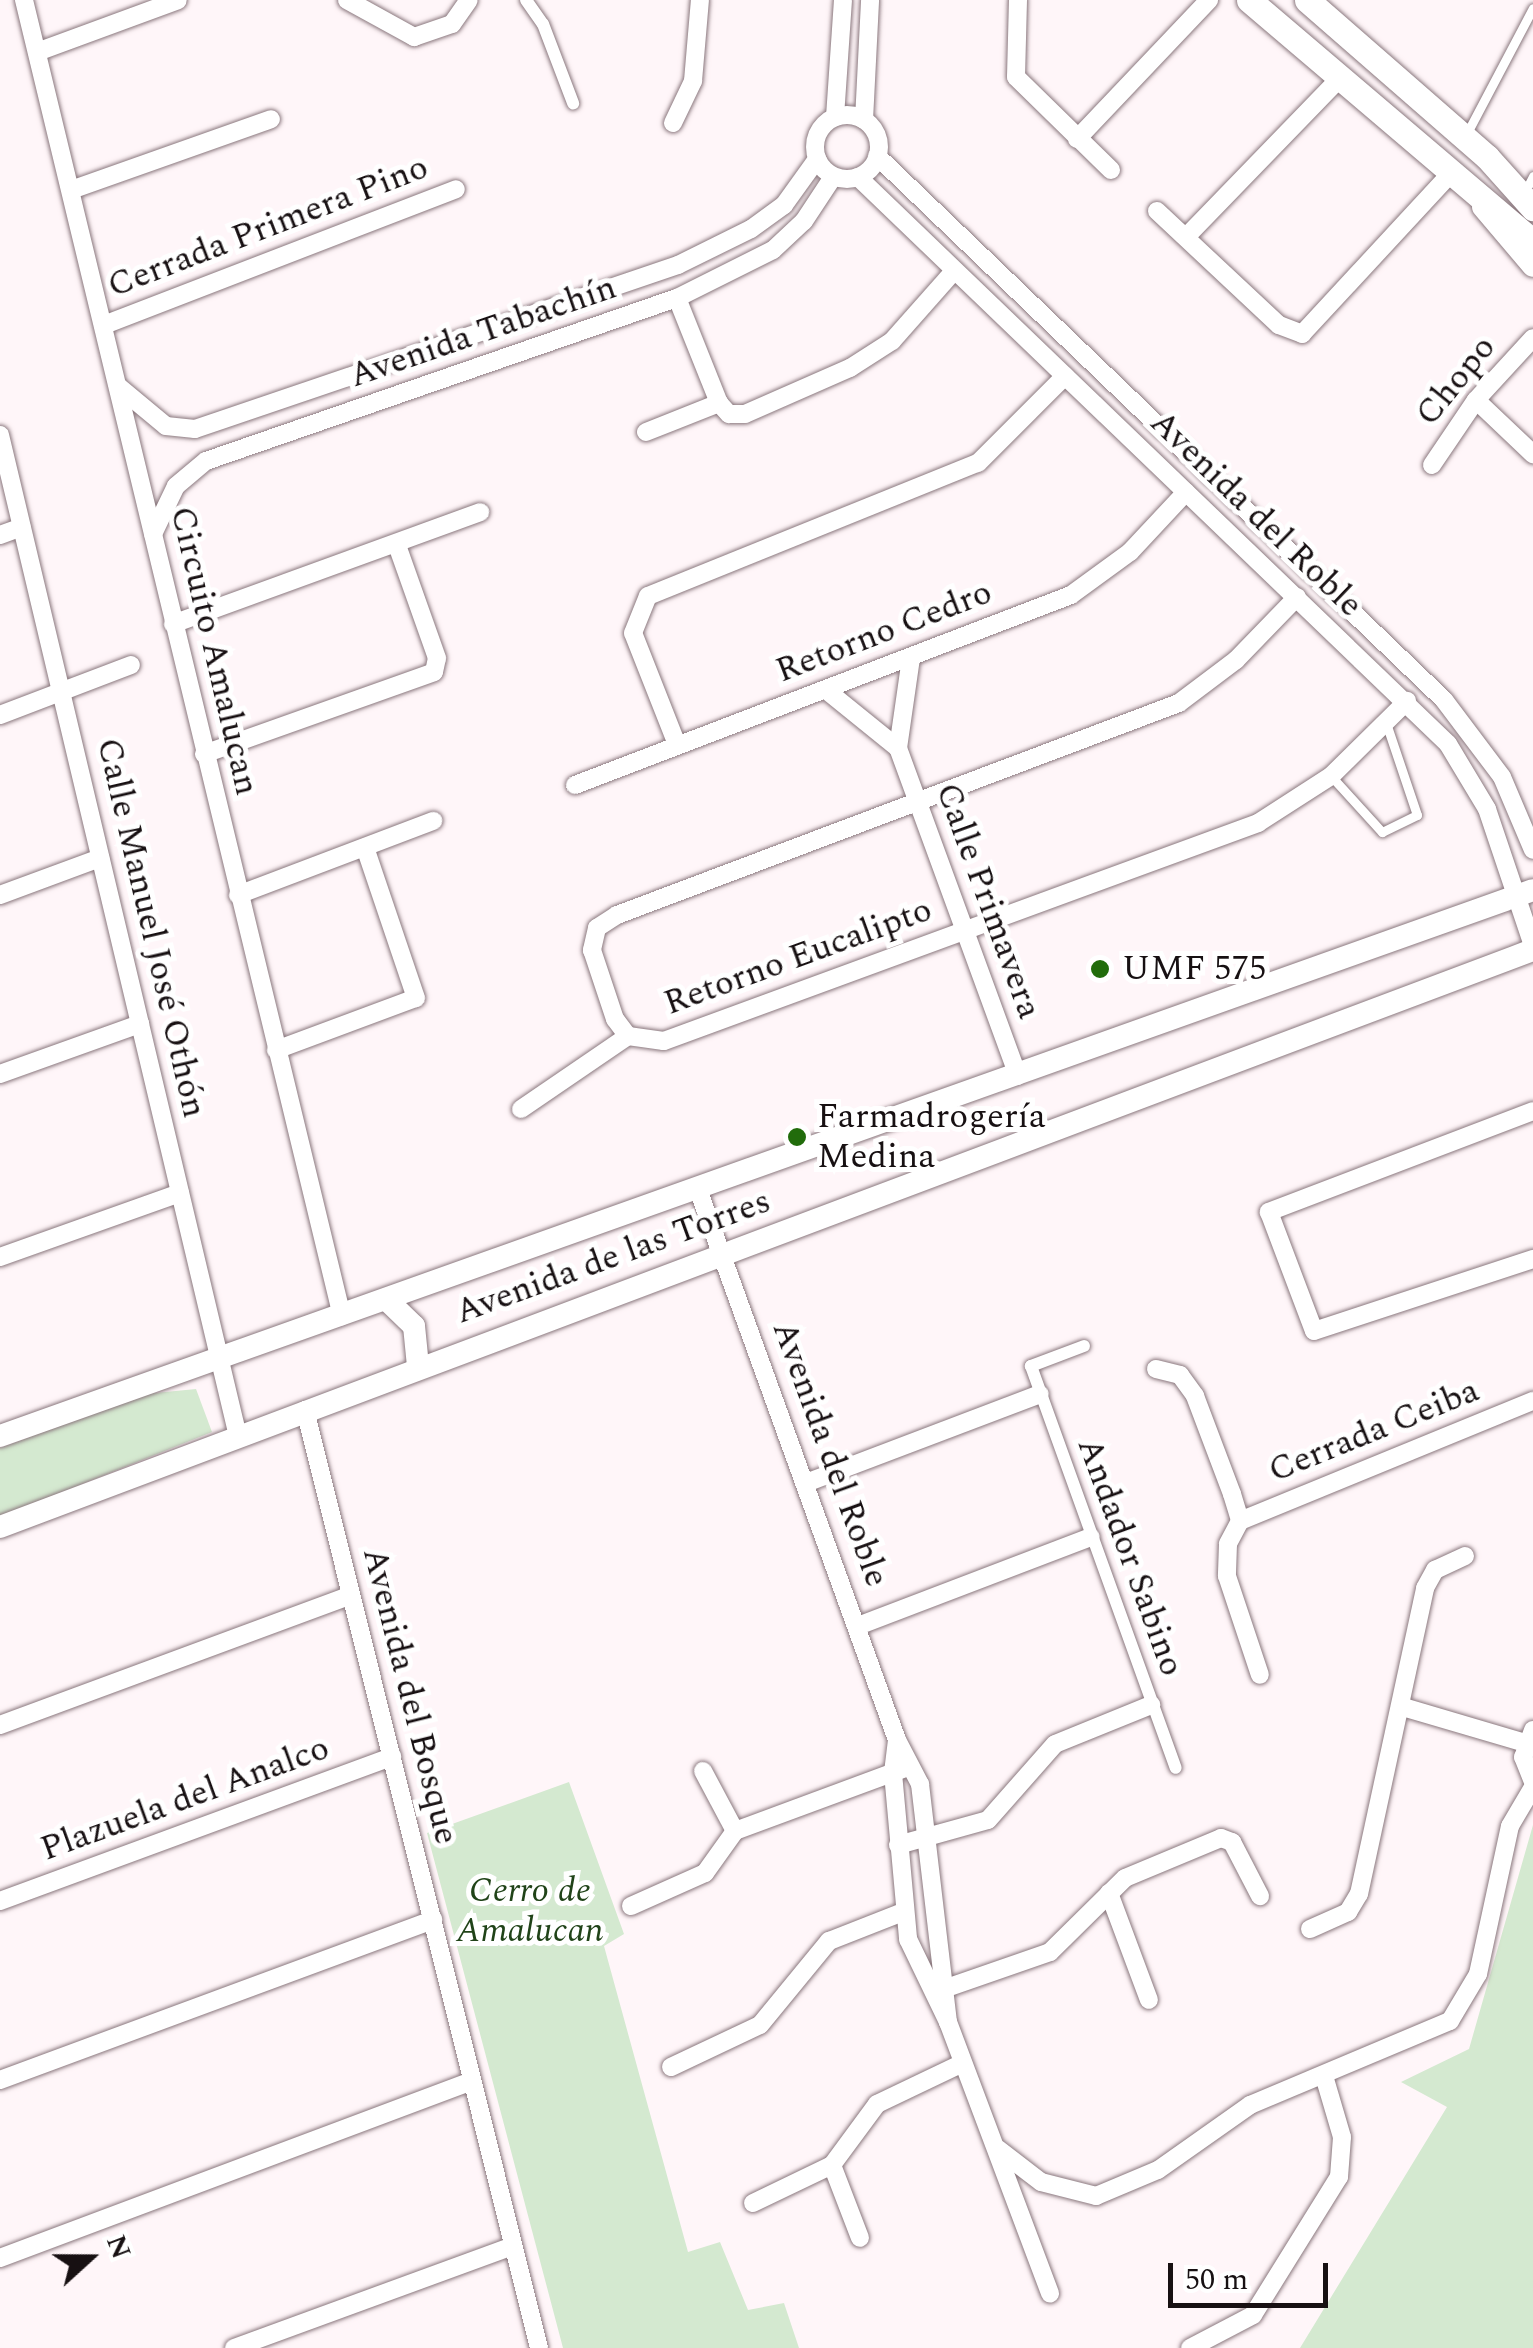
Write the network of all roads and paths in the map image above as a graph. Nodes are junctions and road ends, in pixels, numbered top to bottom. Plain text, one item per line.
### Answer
1 (24, 0) edge
2 (178, 0) edge
3 (347, 0) edge
4 (469, 0) edge
5 (526, 0) edge
6 (700, 0) edge
7 (843, 0) edge
8 (870, 0) edge
9 (1018, 0) edge
10 (1209, 0) edge
11 (1249, 0) edge
12 (1307, 0) edge
13 (1533, 8) edge
14 (37, 52) junction
15 (1341, 77) junction
16 (573, 102) dead end
17 (835, 117) junction
18 (271, 119) dead end
19 (864, 120) junction
20 (673, 123) dead end
21 (1465, 137) junction
22 (1078, 139) junction
23 (877, 156) junction
24 (816, 159) junction
25 (1111, 170) dead end
26 (833, 176) junction
27 (858, 178) junction
28 (1462, 179) junction
29 (456, 189) dead end
30 (71, 190) junction
31 (1528, 196) edge
32 (1157, 211) dead end
33 (1186, 237) junction
34 (1533, 242) edge
35 (1533, 266) edge
36 (954, 272) junction
37 (678, 298) junction
38 (104, 325) junction
39 (1533, 338) edge
40 (1065, 376) junction
41 (118, 386) junction
42 (1476, 400) junction
43 (718, 402) junction
44 (195, 430) junction
45 (646, 432) dead end
46 (0, 435) edge
47 (1533, 454) edge
48 (206, 461) junction
49 (1432, 465) dead end
50 (1186, 492) junction
51 (480, 512) dead end
52 (22, 527) junction
53 (0, 535) edge
54 (153, 535) junction
55 (396, 545) junction
56 (1297, 598) junction
57 (173, 624) junction
58 (911, 658) junction
59 (131, 665) dead end
60 (826, 690) junction
61 (61, 691) junction
62 (1407, 702) junction
63 (0, 715) edge
64 (1386, 723) junction
65 (676, 742) junction
66 (898, 748) junction
67 (204, 754) junction
68 (1332, 776) junction
69 (575, 785) dead end
70 (916, 804) junction
71 (433, 822) dead end
72 (366, 847) junction
73 (1533, 850) edge
74 (100, 858) junction
75 (1525, 892) edge
76 (0, 895) edge
77 (238, 895) junction
78 (964, 933) junction
79 (1533, 948) edge
80 (140, 1024) junction
81 (628, 1036) junction
82 (276, 1050) junction
83 (0, 1074) edge
84 (1018, 1076) junction
85 (521, 1109) dead end
86 (1533, 1111) edge
87 (700, 1192) junction
88 (180, 1193) junction
89 (722, 1255) junction
90 (0, 1258) edge
91 (1533, 1260) edge
92 (388, 1301) junction
93 (342, 1316) junction
94 (1084, 1346) dead end
95 (220, 1358) junction
96 (418, 1366) junction
97 (1156, 1369) dead end
98 (1040, 1394) junction
99 (1533, 1401) edge
100 (305, 1410) junction
101 (0, 1436) edge
102 (238, 1436) junction
103 (806, 1483) junction
104 (1240, 1520) junction
105 (0, 1527) edge
106 (1091, 1536) junction
107 (1466, 1556) dead end
108 (351, 1595) junction
109 (858, 1626) junction
110 (1260, 1675) dead end
111 (1151, 1705) junction
112 (1403, 1707) junction
113 (0, 1725) edge
114 (1531, 1733) edge
115 (896, 1740) junction
116 (392, 1757) junction
117 (913, 1766) junction
118 (1176, 1768) dead end
119 (703, 1770) dead end
120 (893, 1773) junction
121 (1533, 1784) edge
122 (735, 1831) junction
123 (931, 1838) junction
124 (898, 1854) junction
125 (933, 1860) junction
126 (1109, 1893) junction
127 (1260, 1896) dead end
128 (0, 1901) edge
129 (631, 1906) dead end
130 (903, 1912) junction
131 (432, 1920) junction
132 (1310, 1929) dead end
133 (938, 1991) junction
134 (1149, 2000) dead end
135 (963, 2062) junction
136 (671, 2068) dead end
137 (1324, 2076) junction
138 (0, 2080) edge
139 (472, 2081) junction
140 (998, 2149) junction
141 (832, 2165) junction
142 (753, 2203) dead end
143 (860, 2238) dead end
144 (514, 2246) junction
145 (0, 2258) edge
146 (1050, 2293) dead end
147 (234, 2348) edge
148 (539, 2348) edge
149 (1190, 2348) edge

1 - 14 street, Circuito Amalucan
2 - 14 street
3 - 4 street
5 - 16 street
6 - 20 street
7 - 17 street
8 - 19 street
9 - 22 street
10 - 22 street
11 - 15 main road
12 - 21 main road
13 - 21 lane
14 - 30 street, Circuito Amalucan
15 - 28 main road
15 - 33 street
17 - 19 street
17 - 24 street
18 - 30 street
19 - 23 street
21 - 31 main road
22 - 25 street
23 - 27 street
23 - 73 street, Avenida del Roble
24 - 26 street
24 - 44 street, Avenida Tabachín
26 - 27 street
26 - 37 street, Avenida Tabachín
27 - 36 street, Avenida del Roble
28 - 31 main road
28 - 33 street
28 - 35 street
29 - 38 street, Cerrada Primera Pino
30 - 38 street, Circuito Amalucan
31 - 34 main road
32 - 33 street
36 - 40 street, Avenida del Roble
36 - 43 street
37 - 43 street
37 - 48 street, Avenida Tabachín
38 - 41 street, Circuito Amalucan
39 - 42 street, Chopo
40 - 50 street, Avenida del Roble
40 - 65 street
41 - 44 street
41 - 54 street, Circuito Amalucan
42 - 47 street
42 - 49 street, Chopo
43 - 45 street
44 - 48 street
46 - 52 street, Calle Manuel José Othón
48 - 54 street, Avenida Tabachín
50 - 56 street, Avenida del Roble
50 - 58 street, Retorno Cedro
51 - 55 street
52 - 53 street
52 - 61 street, Calle Manuel José Othón
54 - 57 street, Circuito Amalucan
55 - 57 street
55 - 67 street
56 - 62 street, Avenida del Roble
56 - 70 street, Retorno Eucalipto
57 - 67 street, Circuito Amalucan
58 - 60 street, Retorno Cedro
58 - 66 street, Calle Primavera
59 - 61 street
60 - 65 street, Retorno Cedro
60 - 66 street, Calle Primavera
61 - 63 street
61 - 74 street, Calle Manuel José Othón
62 - 64 street, Retorno Eucalipto
62 - 75 street, Avenida del Roble
64 - 68 street, Retorno Eucalipto
64 - 68 lane
65 - 69 street, Retorno Cedro
66 - 70 street, Calle Primavera
67 - 77 street, Circuito Amalucan
68 - 78 street, Retorno Eucalipto
70 - 78 street, Calle Primavera
70 - 81 street, Retorno Eucalipto
71 - 72 street
72 - 77 street
72 - 82 street
74 - 76 street
74 - 80 street, Calle Manuel José Othón
75 - 79 street, Avenida del Roble
75 - 84 street, Avenida de las Torres
77 - 82 street, Circuito Amalucan
78 - 81 street, Retorno Eucalipto
78 - 84 street, Calle Primavera
79 - 89 street, Avenida de las Torres
80 - 83 street
80 - 88 street, Calle Manuel José Othón
81 - 85 street
82 - 93 street, Circuito Amalucan
84 - 87 street, Avenida de las Torres
86 - 91 street
87 - 89 street, Avenida del Roble
87 - 92 street, Avenida de las Torres
88 - 90 street
88 - 95 street, Calle Manuel José Othón
89 - 96 street, Avenida de las Torres
89 - 103 street, Avenida del Roble
92 - 93 street, Avenida de las Torres
92 - 96 street
93 - 95 street, Avenida de las Torres
94 - 98 street, Andador Sabino
95 - 101 street, Avenida de las Torres
95 - 102 street, Calle Manuel José Othón
96 - 100 street, Avenida de las Torres
97 - 104 street
98 - 103 street
98 - 106 street, Andador Sabino
99 - 104 street, Cerrada Ceiba
100 - 102 street, Avenida de las Torres
100 - 108 street, Avenida del Bosque
102 - 105 street, Avenida de las Torres
103 - 109 street, Avenida del Roble
104 - 110 street
106 - 109 street
106 - 111 street, Andador Sabino
107 - 112 street
108 - 113 street
108 - 116 street, Avenida del Bosque
109 - 115 street, Avenida del Roble
111 - 118 street, Andador Sabino
111 - 123 street
112 - 114 street
112 - 132 street
114 - 121 street
115 - 117 street, Avenida del Roble
115 - 120 street, Avenida del Roble
116 - 128 street, Plazuela del Analco
116 - 131 street, Avenida del Bosque
117 - 120 street
117 - 123 street, Avenida del Roble
119 - 122 street
120 - 122 street
120 - 124 street, Avenida del Roble
121 - 137 street
122 - 129 street
123 - 124 street
123 - 125 street, Avenida del Roble
124 - 125 street
124 - 130 street, Avenida del Roble
125 - 133 street, Avenida del Roble
126 - 127 street
126 - 133 street
126 - 134 street
130 - 133 street, Avenida del Roble
130 - 136 street
131 - 138 street
131 - 139 street, Avenida del Bosque
133 - 135 street, Avenida del Roble
135 - 140 street, Avenida del Roble
135 - 141 street
137 - 140 street
137 - 149 street
139 - 144 street, Avenida del Bosque
139 - 145 street
140 - 146 street, Avenida del Roble
141 - 142 street
141 - 143 street
144 - 147 street
144 - 148 street, Avenida del Bosque

